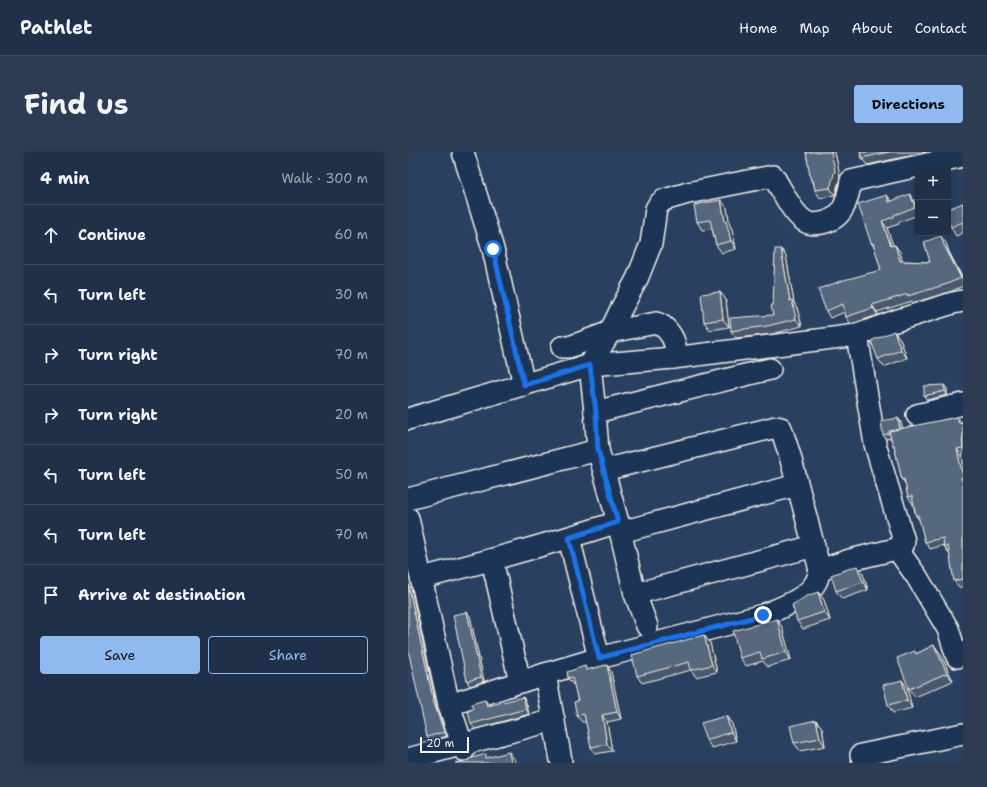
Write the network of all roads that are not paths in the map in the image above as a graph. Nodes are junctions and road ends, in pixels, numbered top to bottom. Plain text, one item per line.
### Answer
1 (463, 152) edge
2 (963, 156) edge
3 (963, 301) edge
4 (610, 332) junction
5 (856, 335) junction
6 (562, 347) dead end
7 (674, 358) junction
8 (590, 365) junction
9 (770, 369) dead end
10 (524, 385) junction
11 (963, 404) edge
12 (596, 412) junction
13 (917, 415) dead end
14 (408, 419) edge
15 (601, 460) junction
16 (797, 485) junction
17 (408, 499) edge
18 (408, 518) edge
19 (620, 527) junction
20 (569, 538) junction
21 (814, 546) junction
22 (897, 549) junction
23 (492, 560) junction
24 (820, 570) junction
25 (422, 578) junction
26 (635, 594) junction
27 (647, 626) dead end
28 (956, 657) dead end
29 (599, 658) junction
30 (545, 674) junction
31 (520, 682) junction
32 (449, 705) junction
33 (554, 720) junction
34 (963, 734) edge
35 (463, 747) junction
36 (861, 755) dead end
37 (408, 759) edge
38 (561, 760) dead end

1 - 10 street
2 - 4 street
3 - 5 street
4 - 6 street
4 - 7 street
4 - 8 street
5 - 7 street
5 - 22 street
7 - 8 street
8 - 10 street
8 - 12 street
9 - 12 street
10 - 14 street
11 - 13 street
12 - 15 street
15 - 16 street
15 - 17 street
15 - 19 street
16 - 19 street
16 - 21 street
18 - 25 street
19 - 20 street
19 - 26 street
20 - 23 street
20 - 29 street
21 - 24 street
21 - 26 street
22 - 24 street
22 - 28 street
23 - 25 street
23 - 31 street
24 - 29 street
25 - 32 street
26 - 27 street
29 - 30 street
30 - 31 street
30 - 33 street
31 - 32 street
32 - 35 street
33 - 35 street
33 - 38 street
34 - 36 street
35 - 37 street

